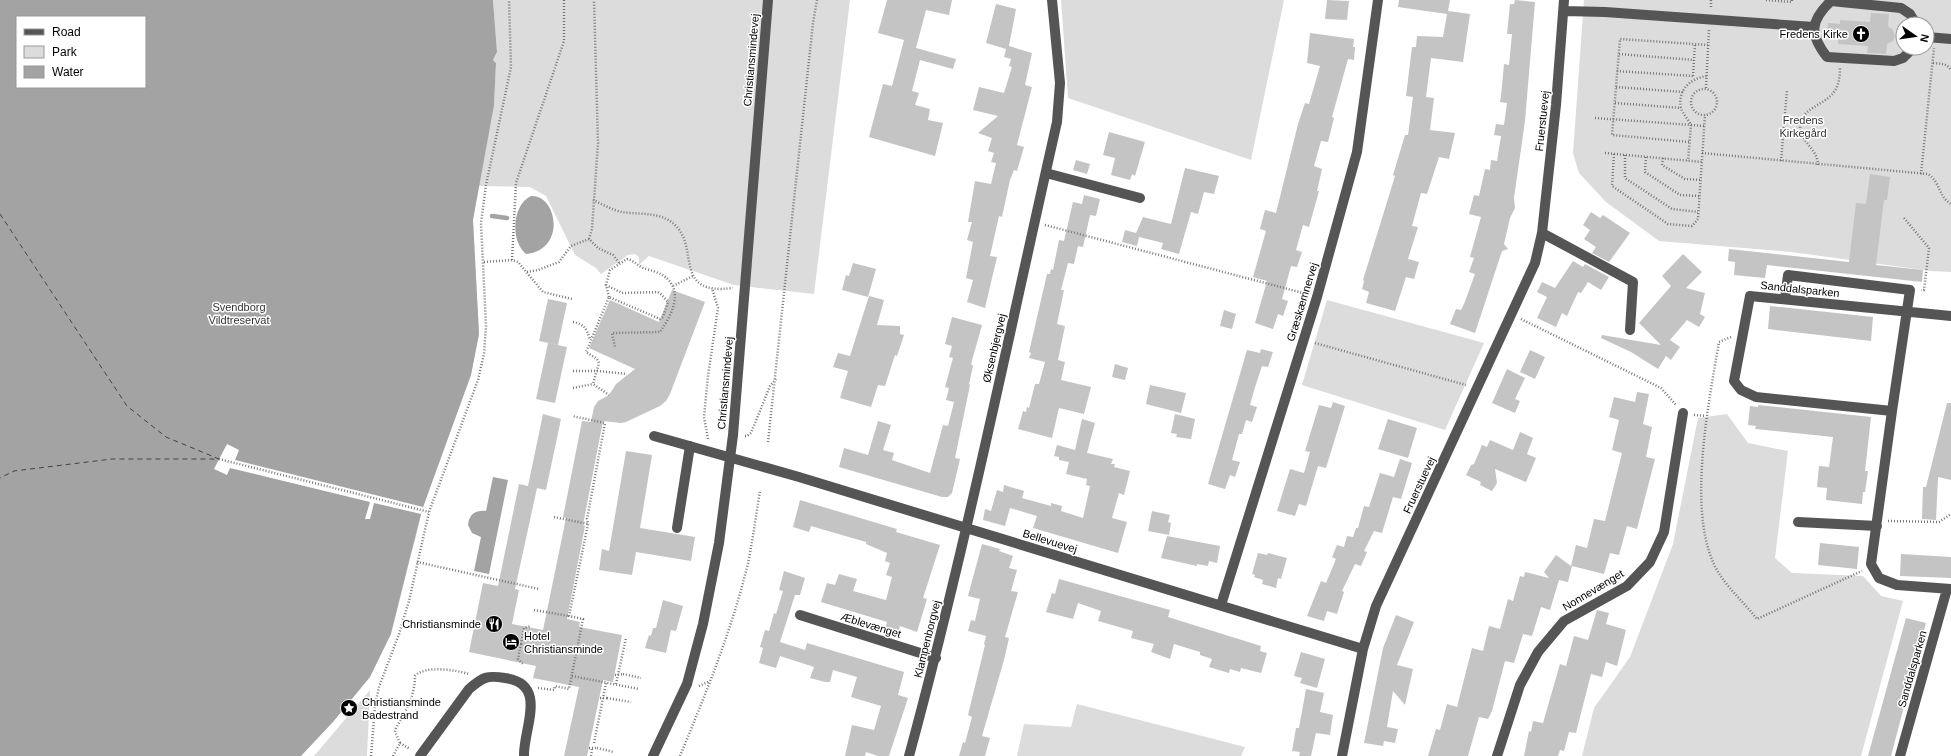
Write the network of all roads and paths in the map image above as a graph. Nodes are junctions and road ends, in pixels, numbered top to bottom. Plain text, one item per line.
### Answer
1 (509, 0) edge
2 (564, 0) edge
3 (594, 0) edge
4 (768, 0) edge
5 (817, 0) edge
6 (1052, 0) edge
7 (1378, 0) edge
8 (1564, 0) edge
9 (1711, 0) edge
10 (1766, 0) edge
11 (1792, 0) edge
12 (1564, 11) junction
13 (1911, 16) edge
14 (1710, 20) junction
15 (1814, 27) junction
16 (1935, 37) edge
17 (1951, 39) edge
18 (1694, 44) junction
19 (1708, 45) junction
20 (1619, 54) junction
21 (1904, 56) edge
22 (1932, 56) edge
23 (1842, 58) junction
24 (1694, 60) junction
25 (1933, 63) junction
26 (1617, 70) junction
27 (1951, 71) edge
28 (1693, 76) junction
29 (1707, 76) junction
30 (1693, 80) junction
31 (1616, 87) junction
32 (1706, 88) junction
33 (1787, 90) dead end
34 (1683, 92) junction
35 (1615, 103) junction
36 (1681, 108) junction
37 (1705, 115) junction
38 (1595, 118) dead end
39 (1613, 119) junction
40 (1690, 125) junction
41 (1704, 126) junction
42 (1689, 142) junction
43 (1605, 153) dead end
44 (1702, 153) junction
45 (1614, 154) junction
46 (1625, 155) junction
47 (1646, 157) junction
48 (1662, 158) junction
49 (1688, 161) junction
50 (1781, 161) junction
51 (1702, 162) junction
52 (1818, 164) junction
53 (1046, 173) junction
54 (1921, 174) junction
55 (1700, 180) junction
56 (1699, 196) junction
57 (1140, 198) dead end
58 (593, 200) junction
59 (1951, 204) edge
60 (1698, 212) junction
61 (1904, 218) dead end
62 (1034, 222) junction
63 (1542, 233) junction
64 (589, 239) junction
65 (512, 260) junction
66 (484, 262) junction
67 (620, 264) junction
68 (527, 272) junction
69 (693, 276) junction
70 (606, 285) junction
71 (745, 285) junction
72 (673, 286) junction
73 (712, 288) junction
74 (1910, 290) junction
75 (609, 297) junction
76 (1317, 297) junction
77 (572, 299) dead end
78 (1784, 299) junction
79 (1908, 313) junction
80 (1512, 314) junction
81 (1951, 316) edge
82 (573, 322) dead end
83 (1630, 330) dead end
84 (1743, 332) junction
85 (590, 340) junction
86 (1303, 340) junction
87 (616, 347) dead end
88 (573, 371) dead end
89 (598, 371) junction
90 (627, 374) dead end
91 (776, 379) junction
92 (594, 384) junction
93 (573, 388) dead end
94 (1476, 388) junction
95 (610, 395) dead end
96 (1892, 411) junction
97 (1683, 413) joint
98 (572, 416) dead end
99 (654, 436) dead end
100 (748, 436) dead end
101 (768, 442) dead end
102 (690, 446) junction
103 (709, 451) junction
104 (731, 457) junction
105 (219, 459) dead end
106 (760, 491) dead end
107 (429, 512) junction
108 (1951, 514) edge
109 (554, 517) dead end
110 (1798, 522) dead end
111 (588, 524) junction
112 (1877, 524) junction
113 (677, 528) dead end
114 (966, 528) junction
115 (417, 562) junction
116 (1871, 564) junction
117 (539, 589) dead end
118 (1949, 589) edge
119 (1221, 605) junction
120 (534, 610) dead end
121 (800, 615) dead end
122 (569, 616) junction
123 (531, 626) dead end
124 (626, 638) dead end
125 (1363, 649) junction
126 (936, 658) junction
127 (523, 664) dead end
128 (460, 672) dead end
129 (616, 674) junction
130 (572, 676) junction
131 (641, 678) dead end
132 (606, 682) junction
133 (616, 684) junction
134 (543, 688) dead end
135 (639, 689) dead end
136 (601, 698) junction
137 (631, 702) dead end
138 (400, 743) junction
139 (594, 743) dead end
140 (408, 748) dead end
141 (614, 752) dead end
142 (371, 756) edge
143 (393, 756) edge
144 (420, 756) edge
145 (524, 756) edge
146 (591, 756) edge
147 (653, 756) edge
148 (680, 756) edge
149 (909, 756) edge
150 (1343, 756) edge
151 (1497, 756) edge
152 (1900, 756) edge

1 - 66 path
2 - 65 path
3 - 58 path
4 - 71 street, Christiansmindevej
5 - 91 path
6 - 53 street, Øksenbjergvej
7 - 76 street, Græskæmnervej
8 - 12 street, Fruerstuevej
9 - 14 path
10 - 11 path
12 - 14 street
12 - 63 street, Fruerstuevej
13 - 15 street
14 - 15 street
14 - 19 path
15 - 23 street
16 - 17 street
18 - 19 path
18 - 20 path
18 - 24 path
19 - 29 path
20 - 24 path
20 - 26 path
21 - 23 street
22 - 25 path
23 - 52 path
24 - 28 path
25 - 27 path
25 - 54 path
26 - 28 path
26 - 31 path
28 - 30 path
29 - 30 path
29 - 32 path
30 - 34 path
31 - 34 path
31 - 35 path
32 - 37 path
32 - 37 path
33 - 50 path
34 - 36 path
35 - 36 path
35 - 39 path
36 - 40 path
37 - 41 path
38 - 39 path
39 - 40 path
39 - 42 path
40 - 41 path
40 - 42 path
41 - 44 path
42 - 49 path
43 - 45 path
44 - 50 path
44 - 51 path
45 - 46 path
45 - 60 path
46 - 47 path
46 - 60 path
47 - 48 path
47 - 56 path
48 - 49 path
48 - 55 path
49 - 51 path
50 - 52 path
51 - 55 path
52 - 54 path
53 - 57 street
53 - 62 street, Øksenbjergvej
54 - 59 path
55 - 56 path
56 - 60 path
58 - 64 path
58 - 69 path
61 - 74 path
62 - 76 path
62 - 114 street, Øksenbjergvej
63 - 80 street, Fruerstuevej
63 - 83 street
64 - 67 path
64 - 68 path
65 - 66 path
65 - 68 path
66 - 107 path
67 - 70 path
67 - 72 path
68 - 77 path
69 - 72 path
69 - 73 path
70 - 75 path
70 - 75 path
71 - 73 path
71 - 104 street, Christiansmindevej
72 - 87 path
73 - 103 path
74 - 78 street
74 - 79 street
75 - 85 path
76 - 86 street, Græskæmnervej
78 - 79 street, Sanddalsparken
78 - 84 street, Sanddalsparken
79 - 81 street, Sanddalsparken
79 - 96 street
80 - 94 street, Fruerstuevej
80 - 97 path
82 - 85 path
84 - 96 street, Sanddalsparken
84 - 116 path
85 - 89 path
86 - 94 path
86 - 119 street, Græskæmnervej
88 - 89 path
89 - 90 path
89 - 92 path
91 - 100 path
91 - 101 path
92 - 93 path
92 - 95 path
94 - 125 street, Fruerstuevej
96 - 112 street
97 - 151 street, Nonnevænget
98 - 111 path
99 - 102 street, Bellevuevej
102 - 103 street, Bellevuevej
102 - 113 street
103 - 104 street, Bellevuevej
104 - 114 street, Bellevuevej
104 - 147 street, Christiansmindevej
105 - 107 path
106 - 148 path
107 - 115 path
108 - 112 path
109 - 111 path
110 - 112 street
111 - 122 path
112 - 116 street
114 - 119 street, Bellevuevej
114 - 126 street, Klampenborgvej
115 - 117 path
115 - 142 path
116 - 118 street, Sanddalsparken
118 - 152 street, Sanddalsparken
119 - 125 street, Bellevuevej
120 - 122 path
121 - 126 street, Æblevænget
122 - 130 path
123 - 127 path
124 - 129 path
125 - 150 street, Fruerstuevej
126 - 149 street, Klampenborgvej
128 - 138 path
129 - 131 path, bridge
129 - 133 path
130 - 132 path
130 - 134 path
132 - 133 path
132 - 136 path
133 - 135 path
136 - 137 path, bridge
136 - 139 path
138 - 140 path
138 - 143 path
141 - 146 path, bridge
144 - 145 street

